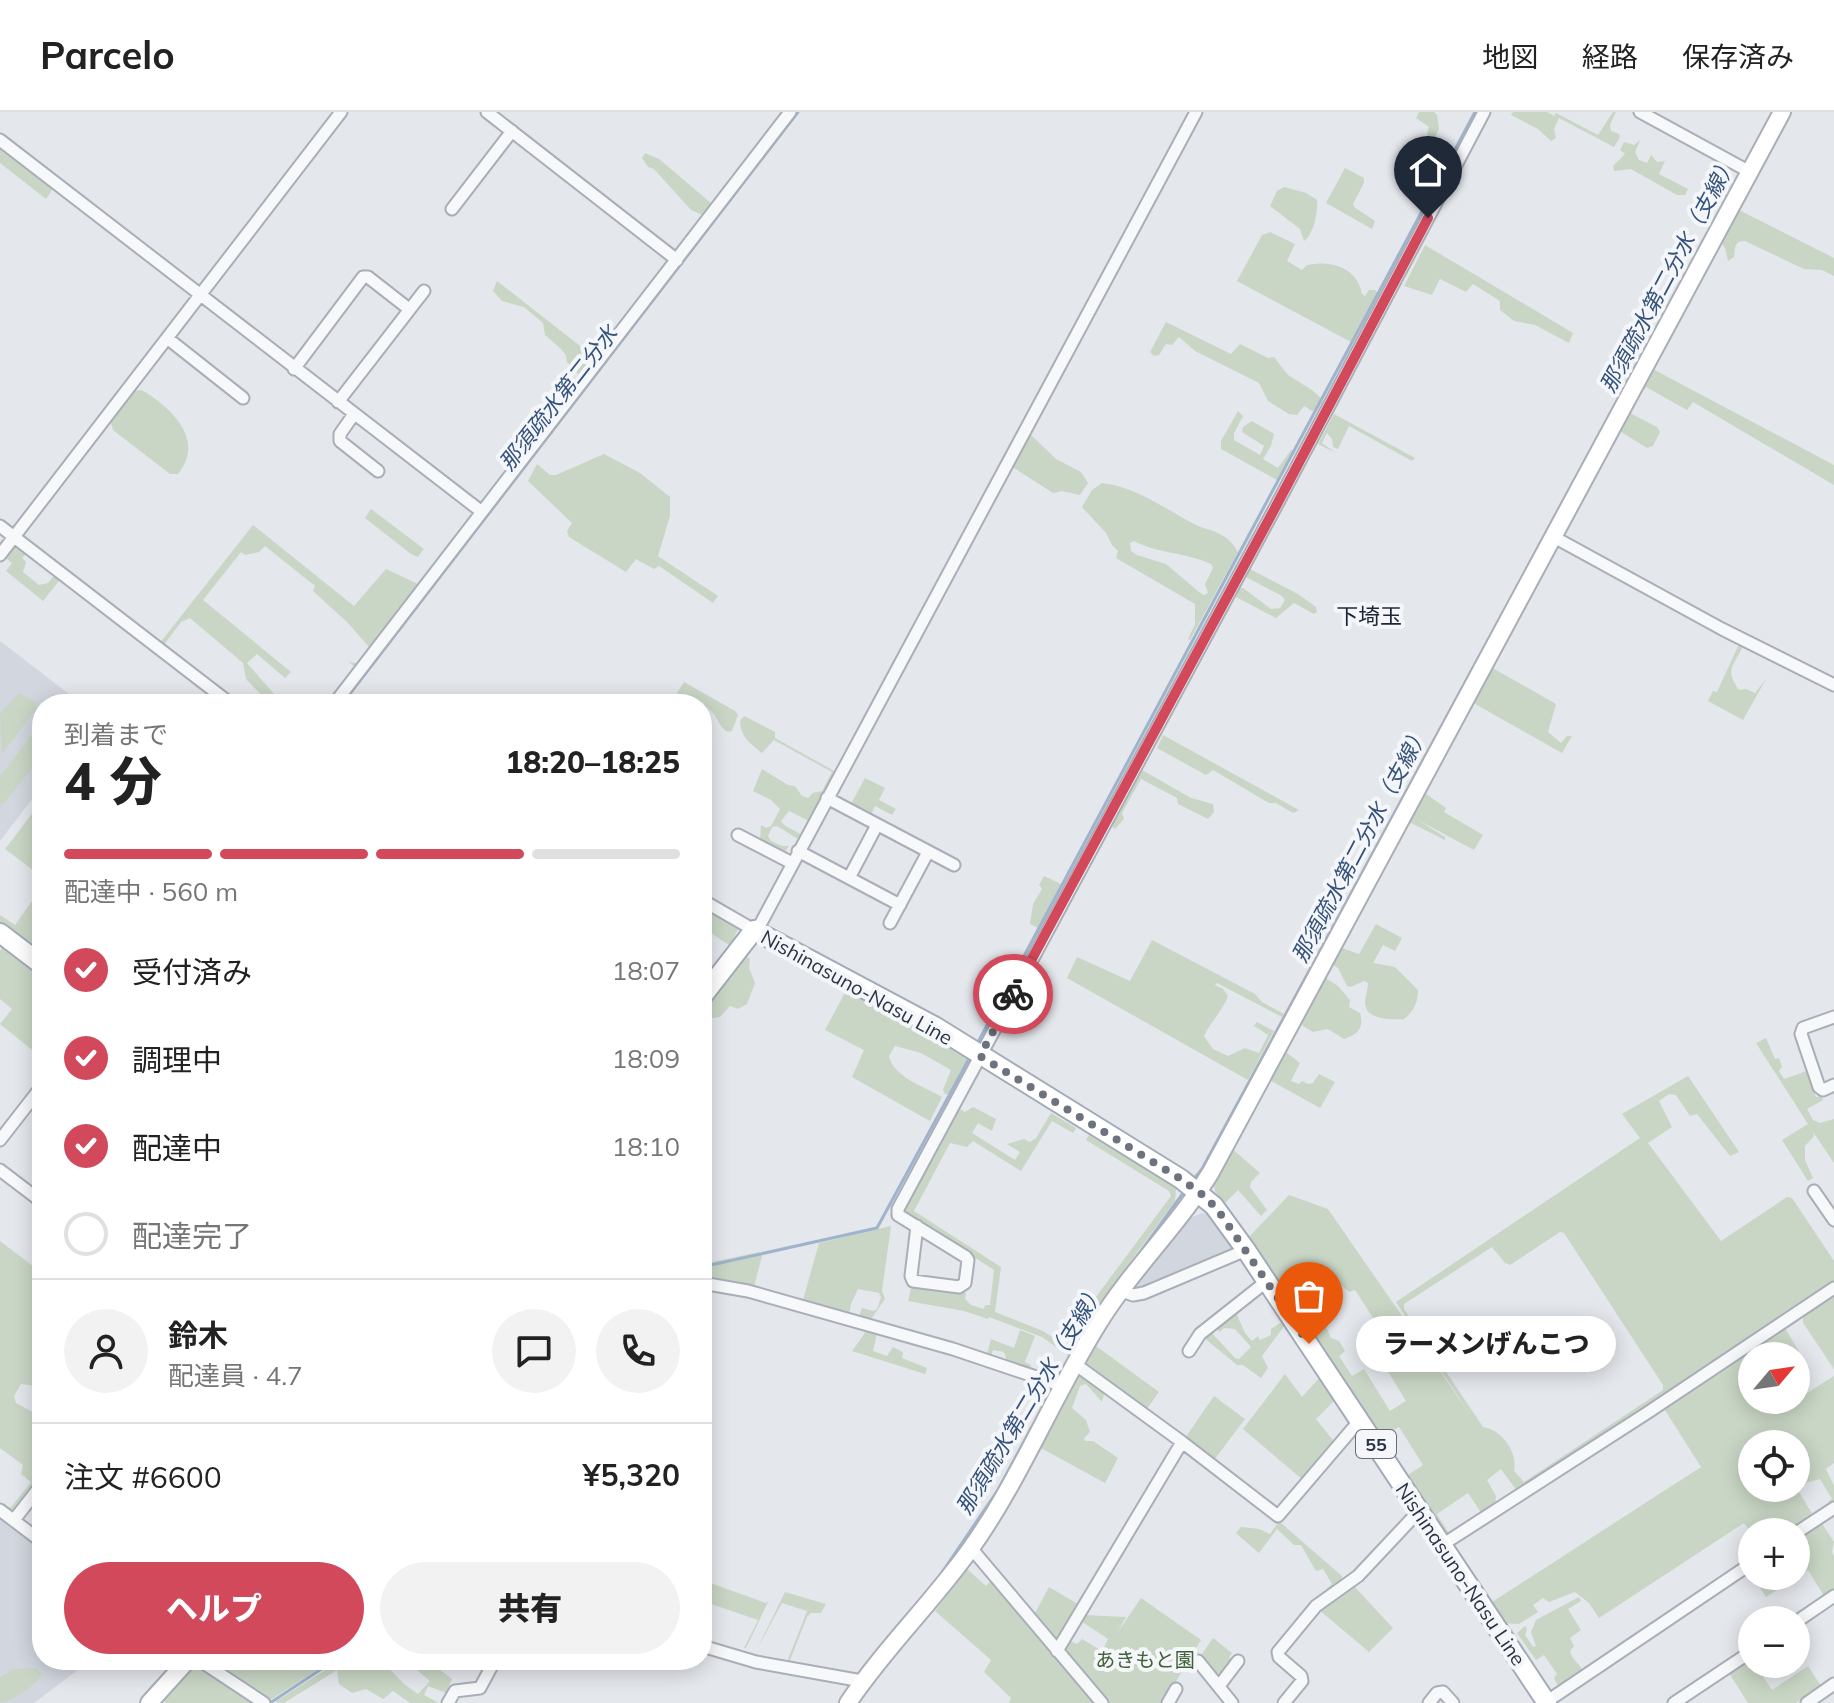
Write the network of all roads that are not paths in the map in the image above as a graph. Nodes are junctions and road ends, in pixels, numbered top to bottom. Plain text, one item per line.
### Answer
1 (341, 112) edge
2 (487, 112) edge
3 (790, 112) edge
4 (1196, 112) edge
5 (1484, 112) edge
6 (1640, 112) edge
7 (1782, 112) edge
8 (512, 131) junction
9 (0, 140) edge
10 (1750, 172) junction
11 (452, 209) dead end
12 (677, 260) junction
13 (424, 291) dead end
14 (200, 295) junction
15 (409, 309) junction
16 (167, 338) junction
17 (294, 369) junction
18 (243, 398) dead end
19 (338, 402) junction
20 (354, 414) junction
21 (378, 471) dead end
22 (482, 512) junction
23 (0, 526) edge
24 (1552, 536) junction
25 (14, 537) junction
26 (0, 555) edge
27 (1834, 685) edge
28 (218, 694) edge
29 (342, 694) edge
30 (827, 798) junction
31 (877, 825) junction
32 (738, 835) dead end
33 (798, 851) junction
34 (928, 852) junction
35 (792, 863) junction
36 (954, 865) dead end
37 (849, 878) junction
38 (900, 905) junction
39 (712, 906) edge
40 (890, 923) dead end
41 (754, 930) junction
42 (0, 933) edge
43 (32, 957) edge
44 (712, 984) edge
45 (1834, 1017) edge
46 (980, 1056) junction
47 (1834, 1085) edge
48 (32, 1099) edge
49 (0, 1140) edge
50 (0, 1170) edge
51 (1198, 1191) junction
52 (1814, 1191) dead end
53 (32, 1194) edge
54 (1834, 1220) edge
55 (917, 1226) junction
56 (1246, 1250) junction
57 (1267, 1281) junction
58 (712, 1285) edge
59 (1834, 1288) edge
60 (1121, 1291) junction
61 (1189, 1351) dead end
62 (1075, 1364) junction
63 (1063, 1386) junction
64 (1360, 1420) junction
65 (1182, 1442) junction
66 (32, 1497) edge
67 (1834, 1508) edge
68 (0, 1510) edge
69 (1419, 1511) junction
70 (14, 1520) junction
71 (1810, 1524) edge
72 (32, 1534) edge
73 (1442, 1545) junction
74 (971, 1548) junction
75 (1738, 1572) edge
76 (1834, 1596) edge
77 (1810, 1612) edge
78 (712, 1649) edge
79 (1057, 1651) junction
80 (1738, 1660) edge
81 (1198, 1661) dead end
82 (1238, 1661) dead end
83 (179, 1670) edge
84 (214, 1670) edge
85 (490, 1670) edge
86 (862, 1681) junction
87 (1834, 1684) edge
88 (1219, 1686) junction
89 (1176, 1689) dead end
90 (1543, 1701) edge
91 (149, 1703) edge
92 (264, 1703) edge
93 (448, 1703) edge
94 (848, 1703) edge
95 (1102, 1703) edge
96 (1168, 1703) edge
97 (1232, 1703) edge
98 (1284, 1703) edge
99 (1429, 1703) edge
100 (1453, 1703) edge
101 (1674, 1703) edge
102 (1807, 1703) edge

1 - 14 street
2 - 8 street
3 - 12 street
4 - 30 street
5 - 46 street
6 - 10 street
7 - 10 street
8 - 11 street
8 - 12 street
9 - 14 street
10 - 24 street
12 - 22 street
13 - 15 street
14 - 16 street
14 - 17 street
15 - 17 street
15 - 19 street
16 - 18 street
16 - 25 street
17 - 19 street
19 - 20 street
20 - 21 street
20 - 22 street
22 - 29 street
23 - 25 street
24 - 27 street
24 - 51 street
25 - 26 street
25 - 28 street
30 - 31 street
30 - 33 street
31 - 34 street
31 - 37 street
32 - 35 street
33 - 35 street
33 - 37 street
34 - 36 street
34 - 38 street
35 - 41 street
37 - 38 street
38 - 40 street
39 - 41 street
41 - 44 main road, Nishinasuno-Nasu Line
41 - 46 main road, Nishinasuno-Nasu Line / 55
42 - 43 main road
45 - 47 street
46 - 51 main road, Nishinasuno-Nasu Line / 55
46 - 55 street
48 - 49 street
50 - 53 street
51 - 56 main road, Nishinasuno-Nasu Line / 55
51 - 60 street
52 - 54 street
55 - 55 street
56 - 57 main road, Nishinasuno-Nasu Line / 55
56 - 60 street
57 - 61 street
57 - 64 main road, Nishinasuno-Nasu Line / 55
58 - 63 street
59 - 73 street
60 - 62 street
62 - 63 street
62 - 65 street
63 - 74 street
64 - 65 street
64 - 69 main road, Nishinasuno-Nasu Line / 55
65 - 79 street
66 - 70 street
67 - 71 street
68 - 70 street
69 - 73 main road, Nishinasuno-Nasu Line / 55
69 - 98 street
70 - 72 street
73 - 90 main road, Nishinasuno-Nasu Line / 55
74 - 79 street
74 - 86 street
75 - 90 street
76 - 77 street
78 - 86 street
79 - 95 street
80 - 101 street
81 - 88 street
82 - 88 street
83 - 91 street
84 - 92 street
85 - 93 street
86 - 94 street
87 - 102 street
88 - 97 street
89 - 96 street
99 - 100 street

